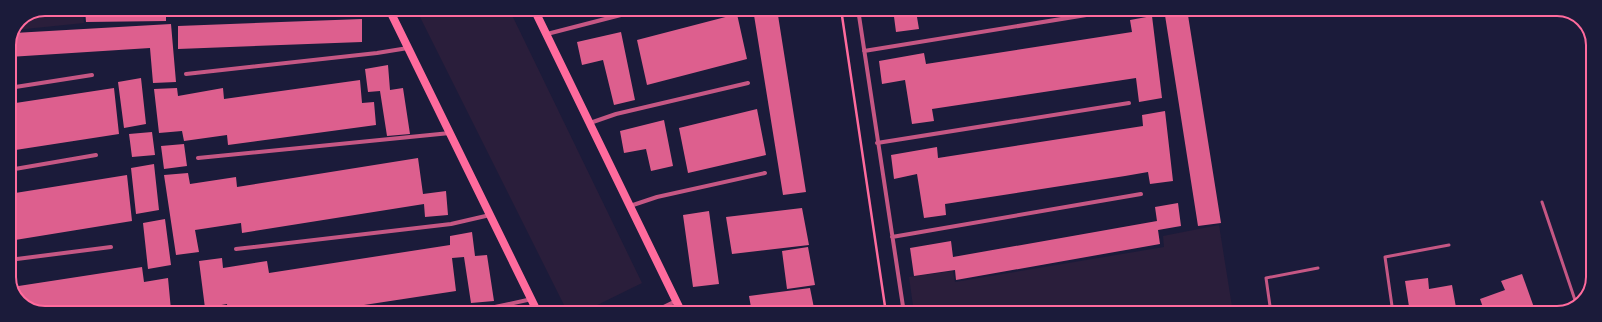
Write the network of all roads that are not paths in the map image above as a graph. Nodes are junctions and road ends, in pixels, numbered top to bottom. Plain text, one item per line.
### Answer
1 (392, 16) edge
2 (538, 16) edge
3 (617, 16) edge
4 (859, 16) edge
5 (1080, 16) edge
6 (547, 34) junction
7 (408, 48) junction
8 (864, 51) junction
9 (186, 74) dead end
10 (92, 75) dead end
11 (748, 83) dead end
12 (16, 87) edge
13 (1129, 102) dead end
14 (590, 123) junction
15 (450, 133) junction
16 (877, 143) junction
17 (96, 155) dead end
18 (198, 158) dead end
19 (16, 169) edge
20 (765, 173) dead end
21 (1141, 194) dead end
22 (1542, 202) dead end
23 (630, 206) junction
24 (490, 215) junction
25 (892, 237) junction
26 (1449, 246) dead end
27 (111, 247) dead end
28 (236, 249) dead end
29 (16, 259) edge
30 (1318, 268) dead end
31 (532, 299) junction
32 (1575, 300) edge
33 (676, 301) junction
34 (500, 306) edge
35 (535, 306) edge
36 (666, 306) edge
37 (678, 306) edge
38 (903, 306) edge
39 (1270, 306) edge
40 (1392, 306) edge

1 - 7 main road
2 - 6 main road
3 - 6 street
4 - 8 street
5 - 8 street
6 - 14 main road
7 - 9 street
7 - 15 main road
8 - 16 street
10 - 12 street
11 - 14 street
13 - 16 street
14 - 23 main road
15 - 18 street
15 - 24 main road
16 - 25 street
17 - 19 street
20 - 23 street
21 - 25 street
22 - 32 lane
23 - 33 main road
24 - 28 street
24 - 31 main road
25 - 38 street
26 - 40 lane
27 - 29 street
30 - 39 lane
31 - 34 street
31 - 35 main road
33 - 36 street
33 - 37 main road

